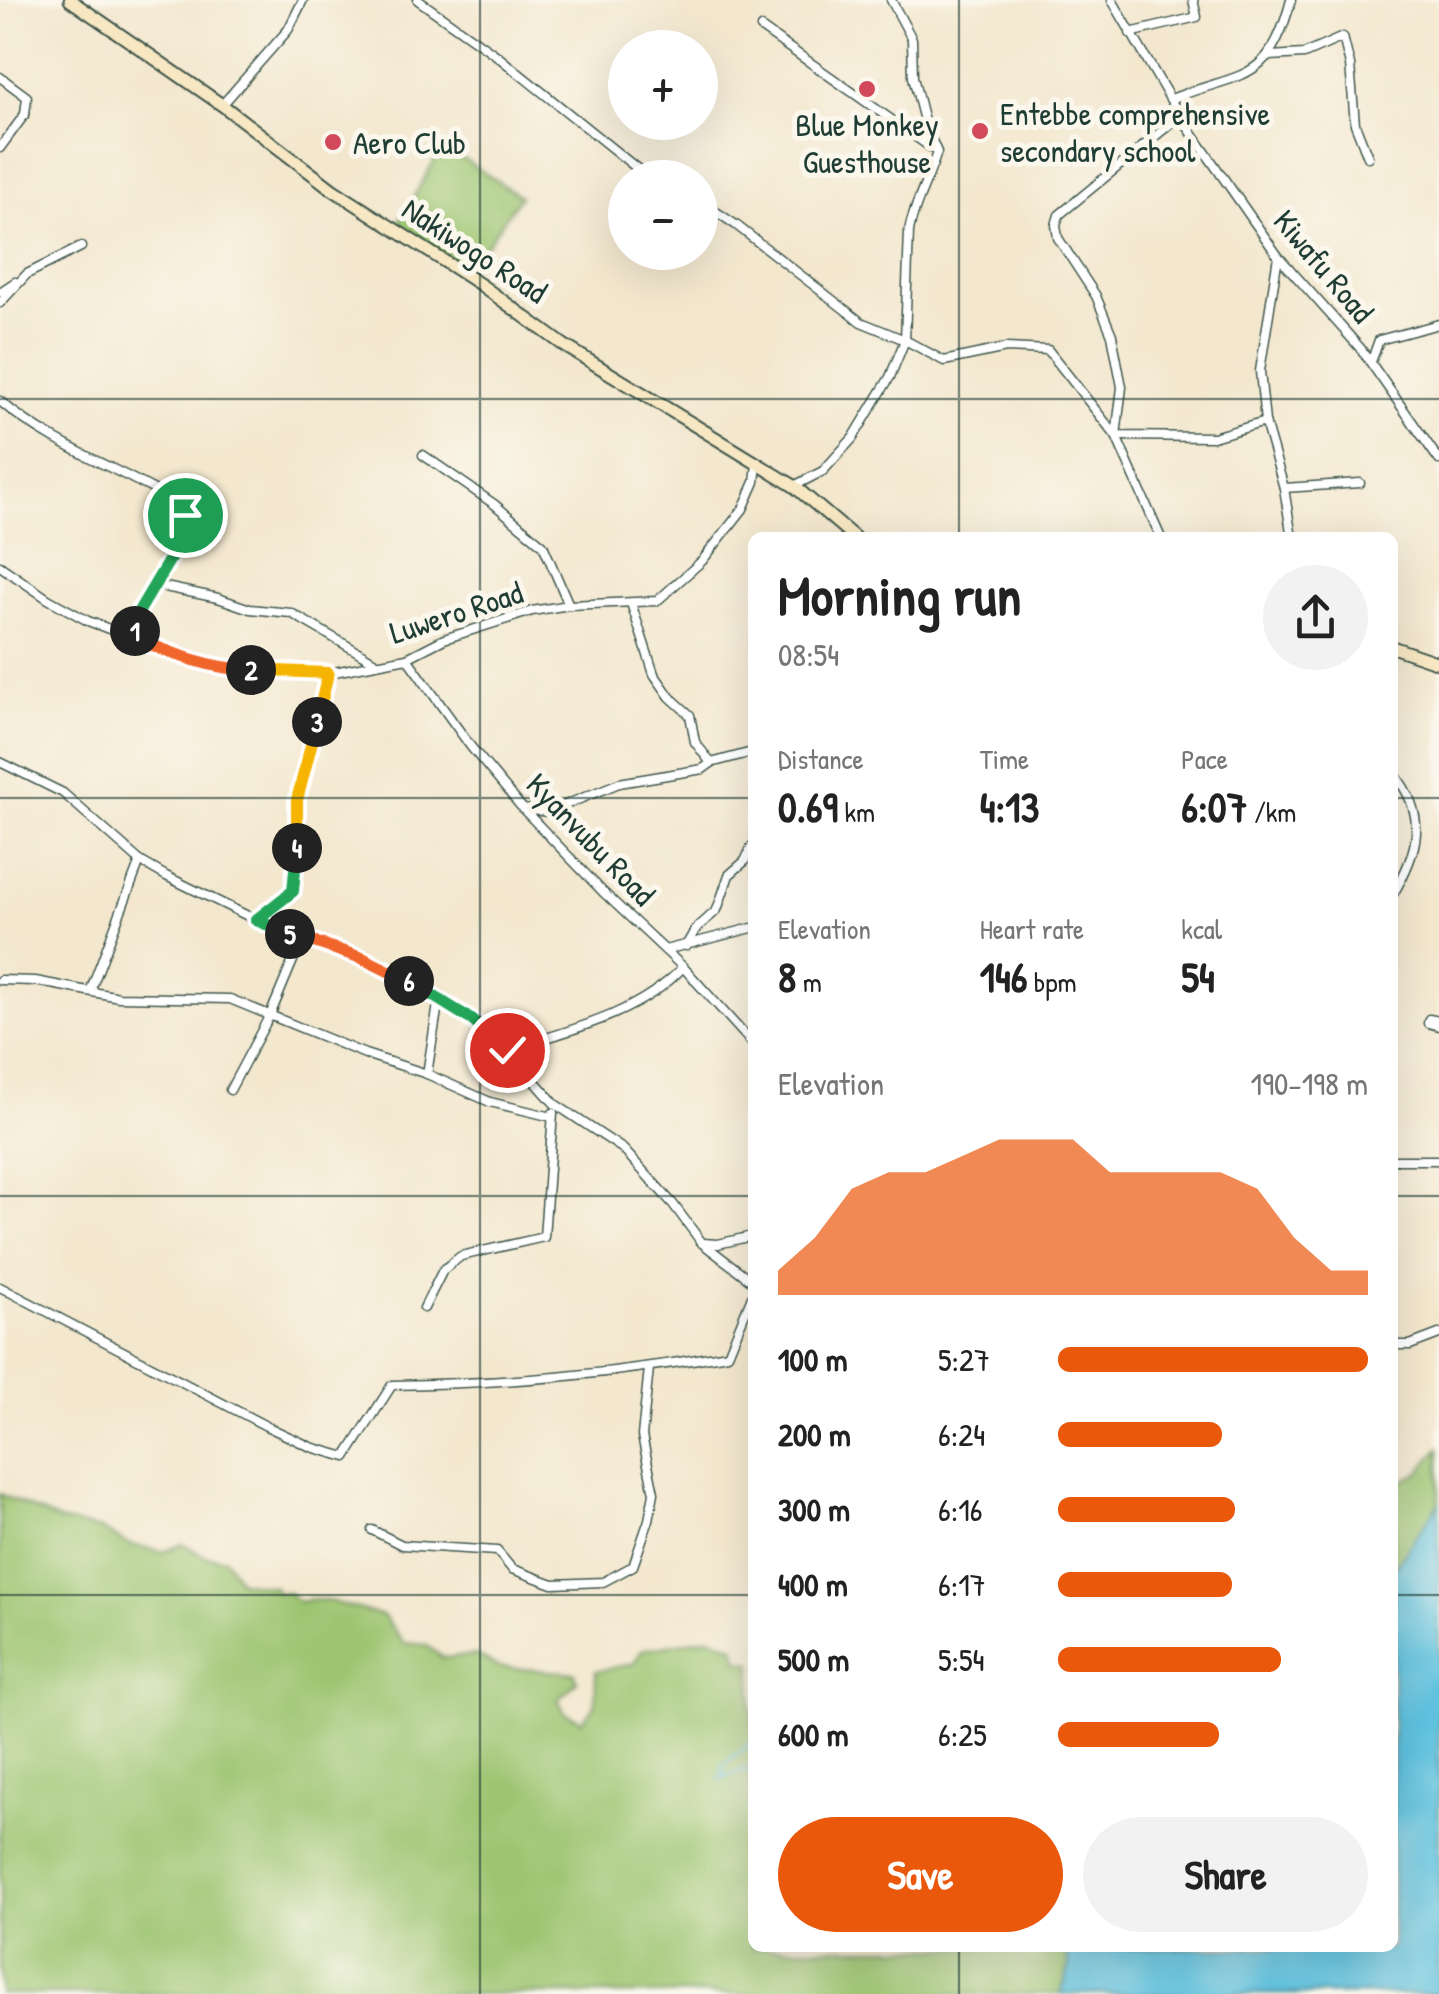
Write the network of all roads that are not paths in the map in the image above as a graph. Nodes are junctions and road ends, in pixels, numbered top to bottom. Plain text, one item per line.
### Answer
1 (70, 0) edge
2 (303, 0) edge
3 (418, 0) edge
4 (891, 0) edge
5 (1112, 0) edge
6 (1193, 0) edge
7 (1291, 0) edge
8 (761, 28) dead end
9 (1130, 33) junction
10 (1270, 56) junction
11 (0, 77) edge
12 (1171, 99) junction
13 (222, 104) junction
14 (1180, 116) junction
15 (0, 148) edge
16 (937, 152) junction
17 (1368, 157) dead end
18 (627, 160) edge
19 (718, 214) edge
20 (81, 247) dead end
21 (1278, 256) junction
22 (27, 274) junction
23 (0, 292) edge
24 (0, 304) edge
25 (1439, 324) edge
26 (905, 340) junction
27 (1370, 362) junction
28 (0, 400) edge
29 (1265, 422) junction
30 (1116, 436) junction
31 (423, 455) dead end
32 (1439, 460) edge
33 (757, 464) junction
34 (1360, 482) dead end
35 (794, 486) junction
36 (1284, 488) junction
37 (848, 532) edge
38 (1158, 532) edge
39 (1291, 532) edge
40 (0, 566) edge
41 (156, 582) junction
42 (632, 603) junction
43 (569, 605) junction
44 (134, 638) junction
45 (1398, 648) edge
46 (408, 658) junction
47 (1439, 663) edge
48 (377, 664) junction
49 (328, 673) junction
50 (748, 753) edge
51 (0, 762) edge
52 (712, 763) junction
53 (1398, 778) edge
54 (523, 809) junction
55 (748, 855) edge
56 (140, 861) junction
57 (1398, 885) edge
58 (256, 920) junction
59 (748, 929) edge
60 (302, 939) junction
61 (686, 946) junction
62 (665, 950) junction
63 (682, 967) junction
64 (0, 980) edge
65 (91, 990) junction
66 (439, 998) junction
67 (271, 1013) junction
68 (748, 1040) edge
69 (507, 1050) junction
70 (427, 1074) junction
71 (230, 1090) dead end
72 (555, 1104) junction
73 (552, 1117) junction
74 (1398, 1160) edge
75 (1439, 1160) edge
76 (748, 1237) edge
77 (702, 1242) junction
78 (748, 1278) edge
79 (0, 1286) edge
80 (748, 1306) edge
81 (424, 1308) dead end
82 (1439, 1334) edge
83 (1398, 1345) edge
84 (648, 1368) junction
85 (372, 1530) dead end

1 - 13 street, Nakiwogo Road
2 - 13 street
3 - 18 street
4 - 16 street
5 - 9 street, Kiwafu Road
6 - 9 street
7 - 10 street
8 - 16 street
9 - 12 street, Kiwafu Road
10 - 12 street
10 - 17 street
11 - 15 street
12 - 14 street, Kiwafu Road
13 - 33 street, Nakiwogo Road
14 - 21 street, Kiwafu Road
14 - 30 street
16 - 26 street
19 - 26 street
20 - 22 street
21 - 27 street, Kiwafu Road
21 - 29 street
22 - 23 street
22 - 24 street
25 - 27 street
26 - 30 street
26 - 35 street
27 - 32 street, Kiwafu Road
28 - 41 street
29 - 30 street
29 - 36 street
30 - 38 street
31 - 43 street
33 - 35 street, Nakiwogo Road
33 - 42 street, Luwero Road
34 - 36 street
35 - 37 street, Nakiwogo Road
36 - 39 street
40 - 44 street, Luwero Road
41 - 44 street
41 - 48 street
42 - 43 street, Luwero Road
42 - 52 street
43 - 46 street, Luwero Road
44 - 49 street, Luwero Road
45 - 47 street
46 - 48 street, Luwero Road
46 - 54 street, Kyanvubu Road
48 - 49 street, Luwero Road
49 - 58 street
50 - 52 street
51 - 56 street
52 - 54 street
53 - 57 street
54 - 62 street, Kyanvubu Road
55 - 61 street
56 - 58 street
56 - 65 street
58 - 60 street
59 - 61 street
60 - 66 street
60 - 67 street
61 - 62 street
62 - 63 street, Kyanvubu Road
63 - 68 street, Kyanvubu Road
63 - 69 street
64 - 65 street
65 - 67 street
66 - 69 street
66 - 70 street
67 - 70 street
67 - 71 street
69 - 72 street
70 - 73 street
72 - 73 street
72 - 77 street
73 - 81 street
74 - 75 street
76 - 77 street
77 - 78 street
79 - 84 street
80 - 84 street
82 - 83 street
84 - 85 street

